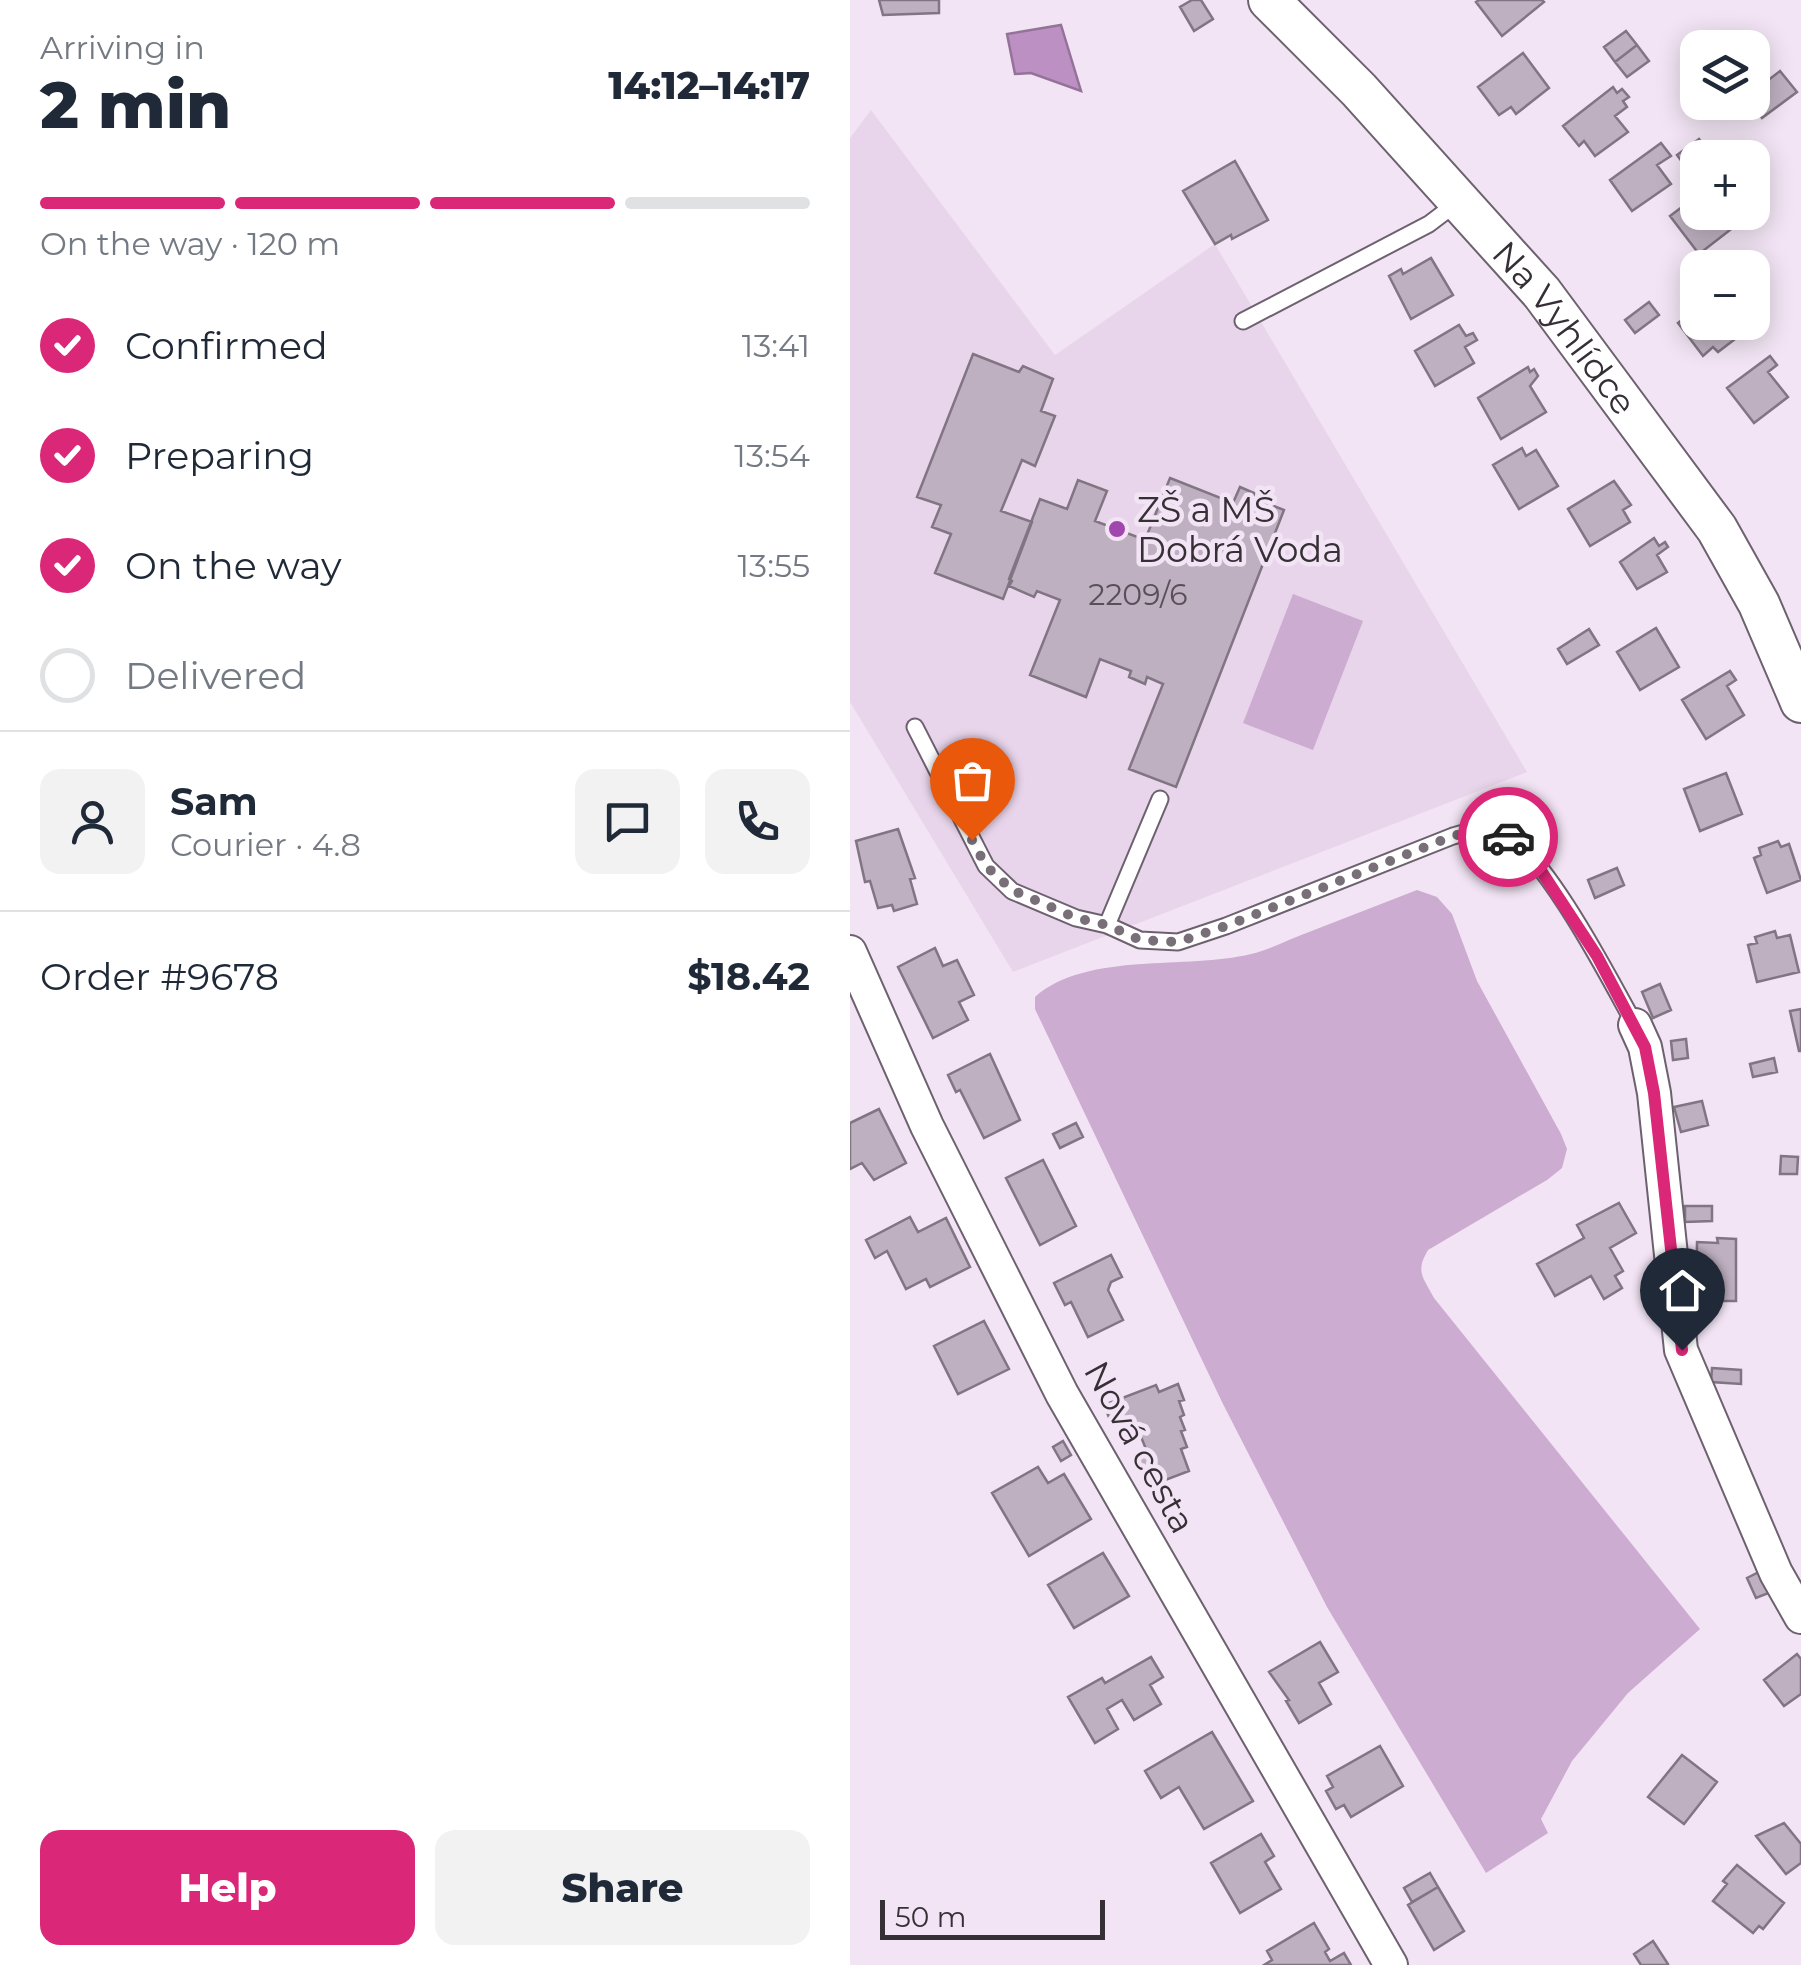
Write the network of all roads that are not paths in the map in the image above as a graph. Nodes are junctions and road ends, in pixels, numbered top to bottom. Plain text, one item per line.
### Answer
1 (1269, 0) edge
2 (1460, 200) junction
3 (1243, 321) dead end
4 (1801, 702) edge
5 (915, 728) dead end
6 (1160, 799) dead end
7 (1107, 925) junction
8 (850, 952) edge
9 (1636, 1024) joint
10 (1801, 1617) edge
11 (1391, 1965) edge

1 - 2 street, Na Vyhlídce
2 - 3 lane
2 - 4 street, Na Vyhlídce
5 - 7 lane
6 - 7 lane
7 - 9 lane
8 - 11 street, Nová cesta
9 - 10 street

